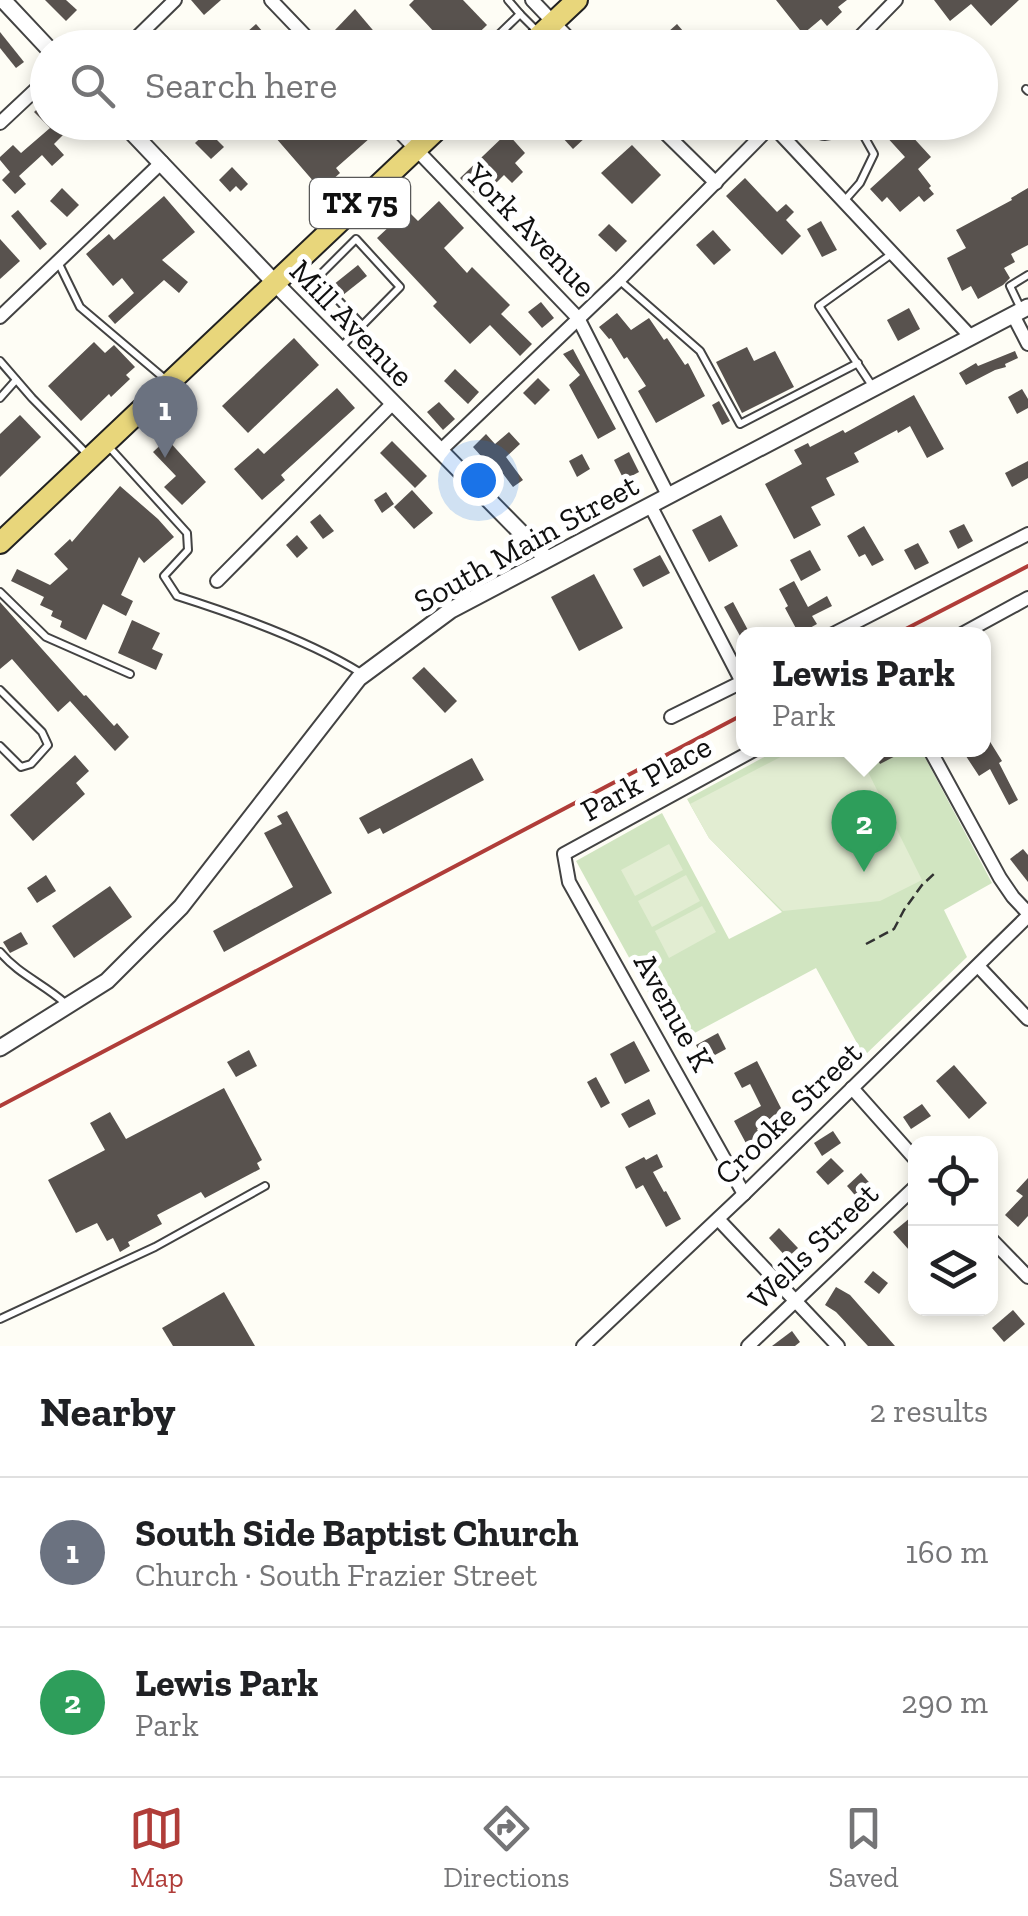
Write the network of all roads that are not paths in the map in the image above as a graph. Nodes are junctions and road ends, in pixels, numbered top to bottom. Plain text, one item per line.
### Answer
1 (3, 0) edge
2 (175, 0) edge
3 (271, 0) edge
4 (508, 0) edge
5 (532, 0) edge
6 (577, 0) edge
7 (896, 0) edge
8 (520, 14) junction
9 (31, 30) edge
10 (144, 30) edge
11 (300, 30) edge
12 (504, 30) edge
13 (535, 30) edge
14 (539, 30) edge
15 (545, 30) edge
16 (867, 30) edge
17 (30, 95) edge
18 (0, 123) edge
19 (140, 140) edge
20 (407, 140) edge
21 (426, 140) edge
22 (672, 140) edge
23 (759, 140) edge
24 (789, 140) edge
25 (866, 140) edge
26 (416, 149) junction
27 (162, 162) junction
28 (716, 184) junction
29 (844, 200) junction
30 (340, 221) junction
31 (356, 240) junction
32 (894, 253) junction
33 (58, 262) junction
34 (1028, 275) edge
35 (618, 280) junction
36 (276, 284) junction
37 (1021, 311) edge
38 (0, 316) edge
39 (578, 318) junction
40 (362, 325) junction
41 (971, 337) junction
42 (1028, 344) edge
43 (340, 348) junction
44 (0, 361) edge
45 (858, 363) junction
46 (16, 380) junction
47 (169, 383) junction
48 (873, 388) junction
49 (0, 398) edge
50 (393, 403) junction
51 (98, 450) junction
52 (440, 451) junction
53 (668, 495) junction
54 (650, 504) junction
55 (0, 519) edge
56 (23, 521) junction
57 (1028, 534) edge
58 (0, 543) edge
59 (546, 558) junction
60 (217, 580) dead end
61 (0, 592) edge
62 (1028, 598) edge
63 (847, 627) edge
64 (975, 627) edge
65 (736, 669) edge
66 (130, 674) dead end
67 (364, 674) junction
68 (736, 686) edge
69 (0, 690) edge
70 (671, 718) dead end
71 (0, 746) edge
72 (741, 757) edge
73 (934, 757) edge
74 (564, 854) joint
75 (1028, 914) edge
76 (0, 952) edge
77 (978, 966) junction
78 (68, 1006) junction
79 (1028, 1020) edge
80 (0, 1048) edge
81 (852, 1088) junction
82 (908, 1151) edge
83 (265, 1186) dead end
84 (744, 1194) junction
85 (908, 1194) edge
86 (718, 1219) junction
87 (998, 1246) edge
88 (1028, 1277) edge
89 (795, 1300) junction
90 (0, 1319) edge
91 (583, 1346) edge
92 (748, 1346) edge
93 (838, 1346) edge

1 - 9 street
2 - 10 street
3 - 11 street
4 - 8 lane
5 - 14 street
6 - 15 main road
7 - 16 street
8 - 12 lane
8 - 13 lane
17 - 18 street
19 - 27 street, Mill Avenue
20 - 26 street, York Avenue
21 - 26 main road, TX 75
22 - 28 street
23 - 28 street
24 - 29 street
25 - 29 lane
26 - 30 main road, TX 75
26 - 39 street, York Avenue
27 - 33 street
27 - 36 street, Mill Avenue
28 - 35 street
29 - 32 street
30 - 31 lane
30 - 36 main road, TX 75
31 - 40 lane
31 - 40 lane
32 - 41 street
32 - 45 lane
33 - 38 street
33 - 47 lane
34 - 37 lane
35 - 39 street
35 - 45 lane
36 - 43 street, Mill Avenue
36 - 47 main road, TX 75
37 - 41 street, South Main Street
37 - 42 street
39 - 52 street
39 - 53 street, York Avenue
40 - 43 lane
41 - 48 street, South Main Street
43 - 50 street, Mill Avenue
44 - 46 lane
45 - 48 lane
46 - 49 lane
46 - 51 lane
47 - 51 main road, TX 75
48 - 53 street, South Main Street
50 - 52 street, Mill Avenue
50 - 60 street
51 - 56 main road, TX 75
51 - 67 lane
52 - 59 street, Mill Avenue
53 - 54 street, South Main Street
54 - 59 street, South Main Street
54 - 65 street
55 - 56 street
56 - 58 main road, TX 75
57 - 63 street
59 - 67 street, South Main Street
61 - 66 lane
62 - 64 street
67 - 78 street, South Main Street
68 - 70 street
69 - 71 lane
72 - 74 street, Park Place
73 - 75 street
74 - 84 street, Avenue K
75 - 77 street, Crooke Street
76 - 78 lane
77 - 79 street
77 - 81 street, Crooke Street
78 - 80 street, South Main Street
81 - 82 street
81 - 84 street, Crooke Street
83 - 90 lane
84 - 86 street, Crooke Street
85 - 89 street, Wells Street
86 - 89 street
86 - 91 street, Crooke Street
87 - 88 street
89 - 92 street, Wells Street
89 - 93 street

